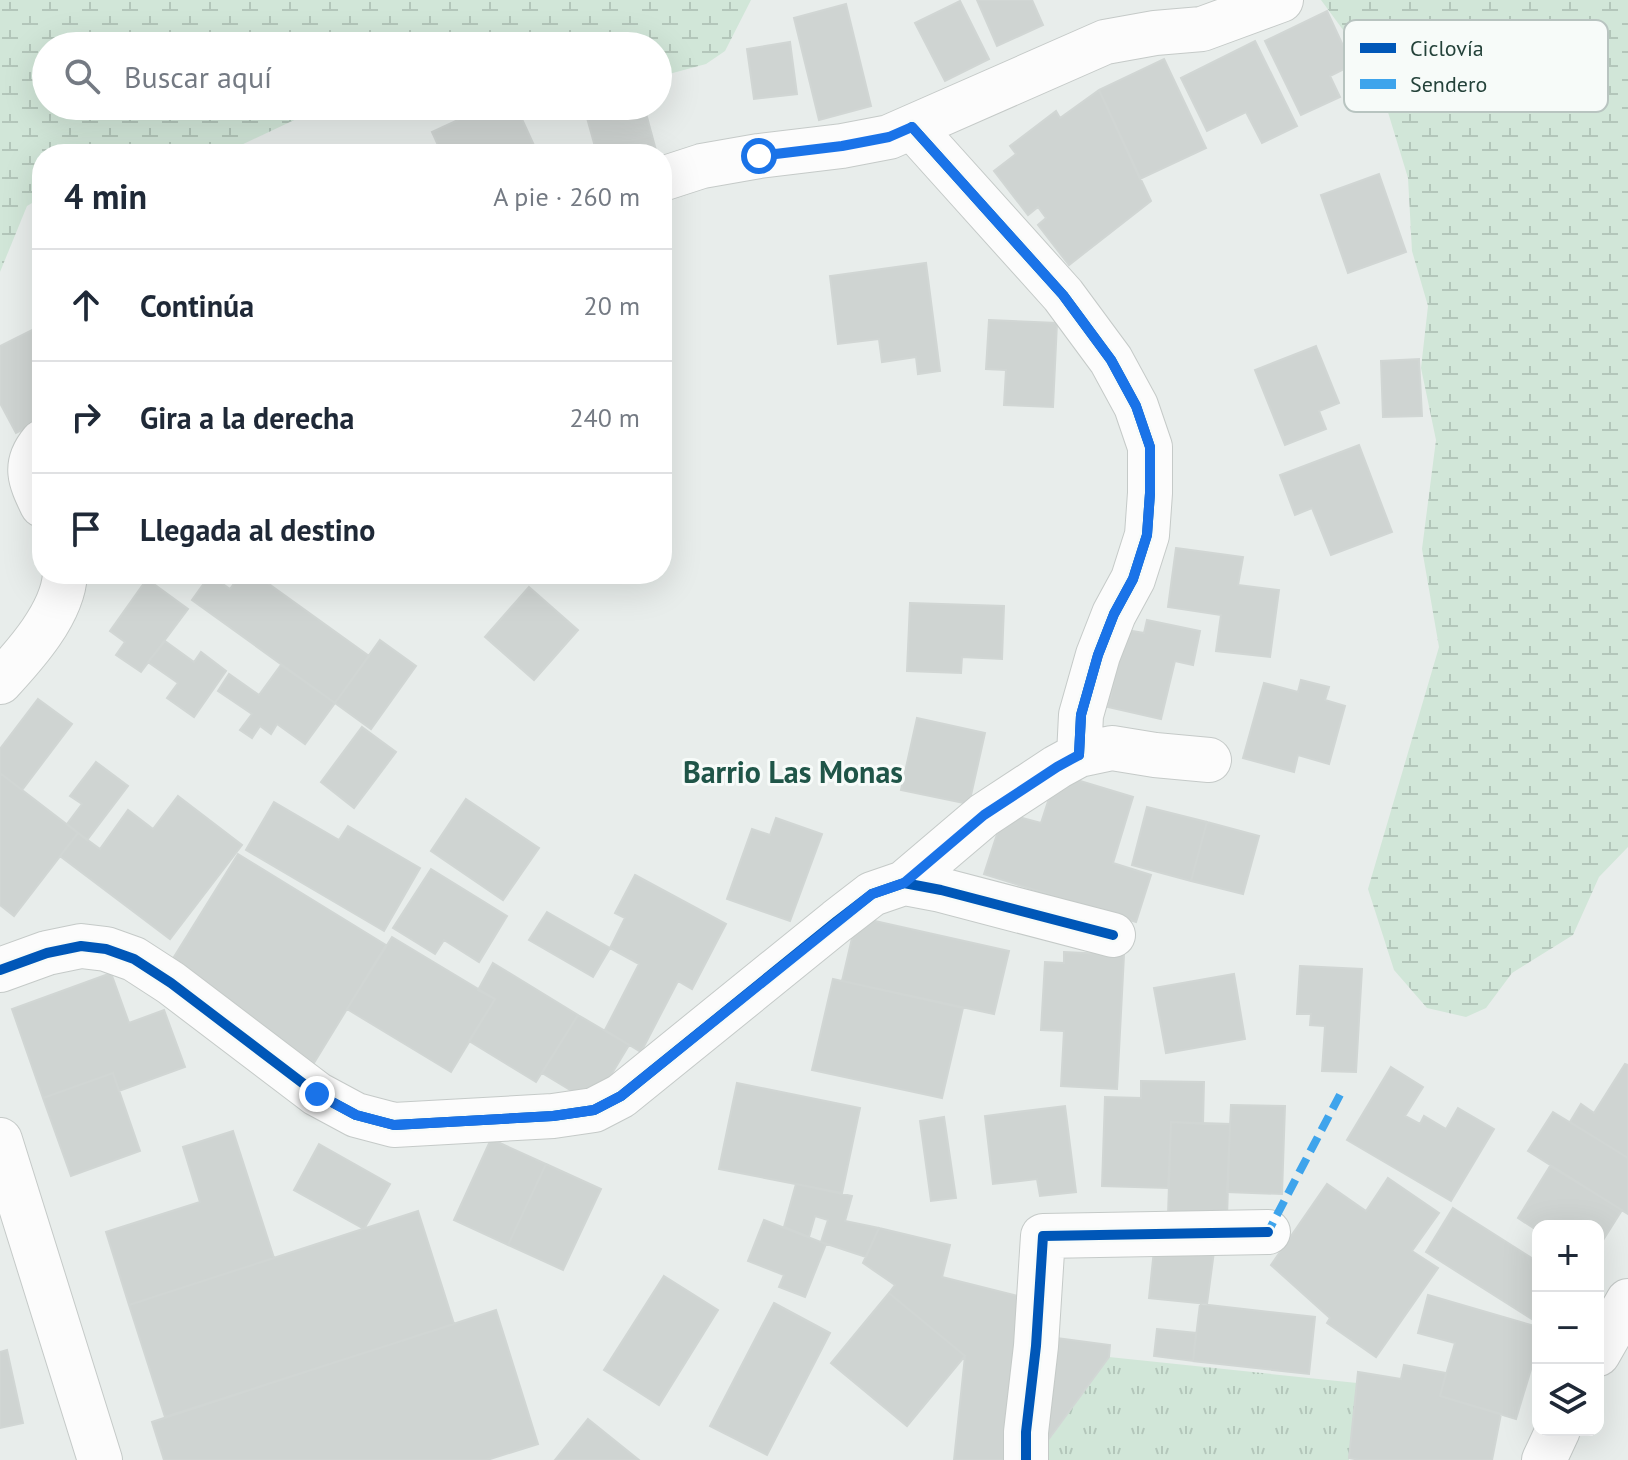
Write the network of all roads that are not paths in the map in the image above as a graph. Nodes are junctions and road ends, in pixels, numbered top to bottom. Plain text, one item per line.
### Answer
1 (1281, 0) edge
2 (912, 127) junction
3 (672, 176) edge
4 (32, 459) edge
5 (32, 480) edge
6 (64, 584) edge
7 (0, 682) edge
8 (1079, 755) junction
9 (1209, 760) dead end
10 (904, 883) junction
11 (1113, 935) dead end
12 (0, 970) edge
13 (0, 1140) edge
14 (1268, 1232) dead end
15 (1628, 1301) edge
16 (1604, 1343) edge
17 (1555, 1436) edge
18 (100, 1460) edge
19 (1026, 1460) edge
20 (1544, 1460) edge

1 - 2 street
2 - 3 street
2 - 8 street
4 - 5 street
6 - 7 street
8 - 9 street
8 - 10 street
10 - 11 street
10 - 12 street
13 - 18 street
14 - 19 street
15 - 16 street
17 - 20 street

